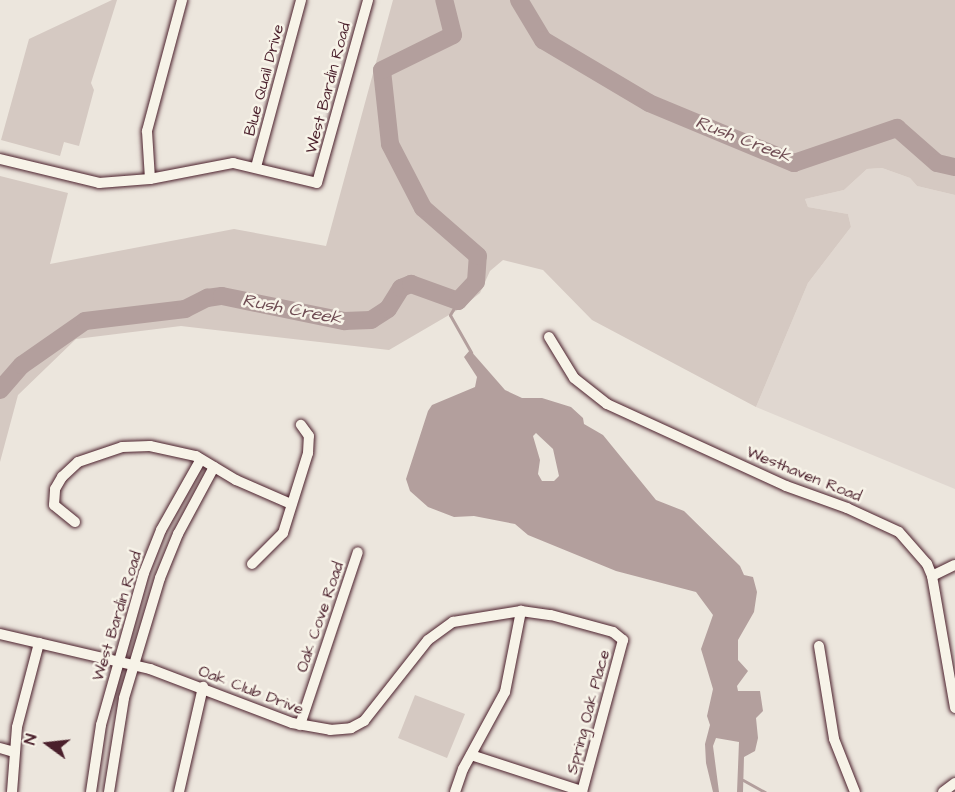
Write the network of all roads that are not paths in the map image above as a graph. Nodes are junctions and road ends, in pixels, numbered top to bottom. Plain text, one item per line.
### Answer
1 (182, 0) edge
2 (301, 0) edge
3 (368, 0) edge
4 (1, 158) edge
5 (256, 167) junction
6 (150, 179) junction
7 (549, 337) dead end
8 (302, 425) dead end
9 (201, 459) junction
10 (214, 467) junction
11 (291, 504) junction
12 (75, 522) dead end
13 (358, 552) dead end
14 (252, 564) dead end
15 (955, 565) edge
16 (932, 576) junction
17 (520, 611) junction
18 (0, 634) edge
19 (623, 640) joint
20 (39, 643) junction
21 (819, 646) dead end
22 (118, 662) junction
23 (134, 666) junction
24 (203, 687) junction
25 (955, 708) edge
26 (300, 725) junction
27 (0, 748) edge
28 (14, 752) junction
29 (471, 755) junction
30 (955, 783) edge
31 (582, 791) edge
32 (12, 792) edge
33 (91, 792) edge
34 (109, 792) edge
35 (179, 792) edge
36 (455, 792) edge
37 (855, 792) edge
38 (943, 792) edge

1 - 6 street
2 - 5 street, Blue Quail Drive
3 - 5 street, West Bardin Road
4 - 6 street
5 - 6 street
7 - 16 street, Westhaven Road
8 - 11 street
9 - 10 street
9 - 12 street
9 - 22 street, West Bardin Road
10 - 11 street
10 - 23 street, West Bardin Road
11 - 14 street
13 - 26 street, Oak Cove Road
15 - 16 street
16 - 25 street, Westhaven Road
17 - 19 street, Oak Club Drive
17 - 26 street, Oak Club Drive
17 - 29 street
18 - 20 street, Oak Club Drive
19 - 31 street, Spring Oak Place
20 - 22 street, Oak Club Drive
20 - 28 street
21 - 37 street
22 - 23 street, Oak Club Drive
22 - 33 street, West Bardin Road
23 - 24 street, Oak Club Drive
23 - 34 street, West Bardin Road
24 - 26 street, Oak Club Drive
24 - 35 street
27 - 28 street
28 - 32 street
29 - 31 street
29 - 36 street
30 - 38 street

